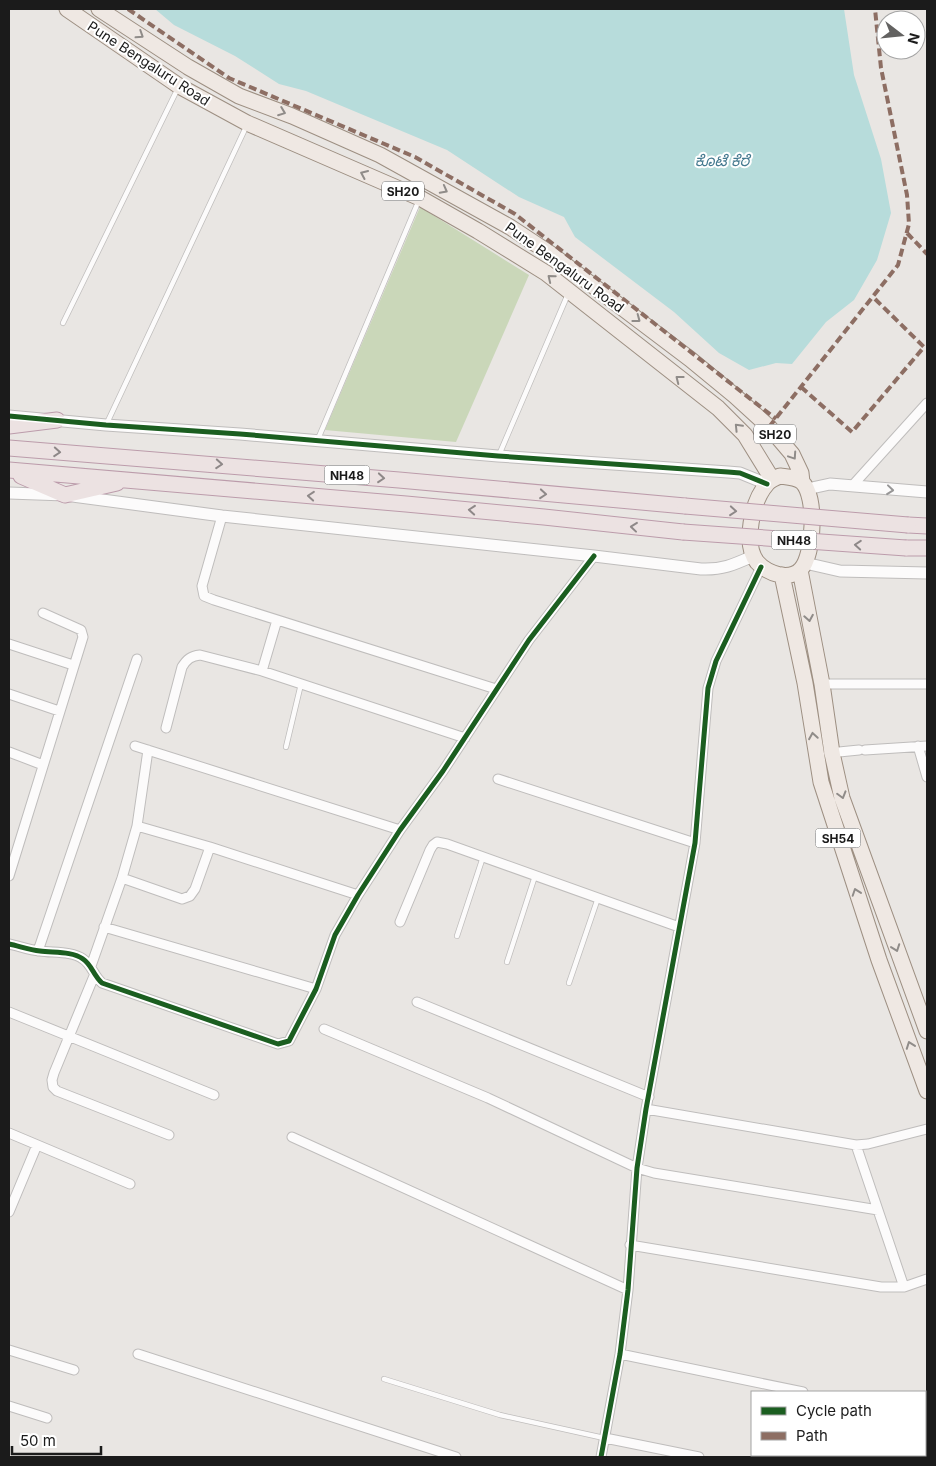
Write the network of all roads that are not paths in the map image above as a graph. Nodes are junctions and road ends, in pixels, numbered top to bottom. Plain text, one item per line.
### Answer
1 (67, 9) edge
2 (99, 9) edge
3 (179, 86) junction
4 (248, 123) junction
5 (420, 198) junction
6 (569, 292) junction
7 (63, 322) dead end
8 (927, 403) edge
9 (9, 416) edge
10 (57, 420) junction
11 (106, 425) junction
12 (9, 426) edge
13 (318, 440) junction
14 (9, 448) edge
15 (498, 456) junction
16 (10, 470) edge
17 (129, 480) junction
18 (770, 482) junction
19 (804, 485) junction
20 (853, 485) junction
21 (927, 492) edge
22 (9, 493) edge
23 (66, 495) junction
24 (222, 516) junction
25 (927, 526) edge
26 (927, 548) edge
27 (594, 556) junction
28 (757, 562) junction
29 (803, 567) junction
30 (927, 573) edge
31 (782, 575) junction
32 (42, 613) dead end
33 (277, 620) junction
34 (9, 644) edge
35 (137, 659) dead end
36 (73, 665) junction
37 (262, 670) junction
38 (301, 684) junction
39 (822, 684) junction
40 (927, 684) edge
41 (496, 689) junction
42 (9, 694) edge
43 (59, 711) junction
44 (166, 728) dead end
45 (465, 738) junction
46 (135, 746) dead end
47 (918, 746) junction
48 (927, 746) edge
49 (286, 747) dead end
50 (148, 750) junction
51 (9, 752) edge
52 (832, 753) junction
53 (816, 756) junction
54 (43, 765) junction
55 (927, 777) edge
56 (498, 779) dead end
57 (137, 826) junction
58 (400, 830) junction
59 (695, 842) junction
60 (210, 847) junction
61 (862, 856) junction
62 (483, 857) junction
63 (846, 862) junction
64 (9, 876) edge
65 (535, 876) junction
66 (122, 878) junction
67 (358, 895) junction
68 (598, 898) junction
69 (400, 922) dead end
70 (104, 927) junction
71 (679, 927) junction
72 (457, 936) dead end
73 (9, 944) edge
74 (38, 951) junction
75 (507, 962) dead end
76 (91, 966) junction
77 (94, 976) junction
78 (569, 984) dead end
79 (316, 989) junction
80 (417, 1002) dead end
81 (9, 1012) edge
82 (324, 1029) dead end
83 (927, 1031) edge
84 (70, 1036) junction
85 (927, 1091) edge
86 (214, 1095) dead end
87 (649, 1097) junction
88 (646, 1109) junction
89 (927, 1129) edge
90 (9, 1133) edge
91 (169, 1135) dead end
92 (292, 1137) dead end
93 (37, 1145) junction
94 (856, 1145) junction
95 (637, 1168) junction
96 (130, 1184) dead end
97 (878, 1210) junction
98 (9, 1212) edge
99 (630, 1245) junction
100 (927, 1279) edge
101 (904, 1287) junction
102 (628, 1290) junction
103 (9, 1350) edge
104 (138, 1354) dead end
105 (620, 1354) junction
106 (74, 1370) dead end
107 (384, 1379) dead end
108 (798, 1391) edge
109 (9, 1406) edge
110 (47, 1418) dead end
111 (605, 1438) junction
112 (456, 1457) edge
113 (601, 1457) edge
114 (699, 1457) edge

1 - 3 main road, Pune Bengaluru Road / SH20
2 -> 19 main road, Pune Bengaluru Road / SH20
3 - 4 main road, Pune Bengaluru Road / SH20
3 - 7 lane
5 -> 4 main road, Pune Bengaluru Road / SH20
4 - 11 lane
6 -> 5 main road, Pune Bengaluru Road / SH20
5 - 13 lane
6 - 15 lane
18 -> 6 main road, Pune Bengaluru Road / SH20
8 - 20 street
9 - 10 street
10 - 11 street
10 - 12 highway
11 - 13 street
13 - 15 street
14 -> 25 highway, NH48, bridge
15 - 18 street
16 - 17 highway, NH48
16 - 23 highway
17 - 23 highway
26 -> 17 highway, NH48, bridge
18 - 19 main road
18 - 28 main road
19 - 20 street
19 - 29 main road
20 -> 21 street
22 - 23 street
23 - 24 street
24 - 27 street
24 - 33 street
27 - 28 street
27 - 41 street
28 - 31 main road
28 - 59 street
29 - 30 street
29 - 31 main road
29 -> 39 main road, SH54
53 -> 31 main road, SH54
32 - 36 street
33 - 37 street
33 - 41 street
34 - 36 street
35 - 74 street
36 - 43 street
37 - 38 street
37 - 44 street
38 - 45 street
38 - 49 lane
39 - 40 street
39 - 52 main road, SH54
41 - 45 street
42 - 43 street
43 - 54 street
45 - 58 street
46 - 50 street
47 - 48 street
47 - 52 street
47 - 55 street
50 - 57 street
50 - 58 street
51 - 54 street
52 - 53 street
52 -> 61 main road, SH54
53 - 63 main road, SH54
54 - 64 street
56 - 59 street
57 - 60 street
57 - 66 street
58 - 67 street
59 - 71 street
60 - 66 street
60 - 67 street
61 - 63 main road
61 -> 83 main road, SH54
62 - 65 street
62 - 69 street
62 - 72 lane
85 -> 63 main road, SH54
65 - 68 street
65 - 75 lane
66 - 70 street
67 - 79 street
68 - 71 street
68 - 78 lane
70 - 76 street
70 - 79 street
71 - 87 street
73 - 74 street
74 - 76 street
76 - 77 street
77 - 79 street
77 - 84 street
80 - 87 street
81 - 84 street
82 - 95 street
84 - 86 street
84 - 91 street
87 - 88 street
88 - 94 street
88 - 95 street
89 - 94 street
90 - 93 street
92 - 102 street
93 - 96 street
93 - 98 street
94 - 97 street
95 - 97 street
95 - 99 street
97 - 101 street
99 - 101 street
99 - 102 street
100 - 101 street
102 - 105 street
103 - 106 street
104 - 112 street
105 - 108 street
105 - 111 street
107 - 111 lane
109 - 110 street
111 - 113 street
111 - 114 street

